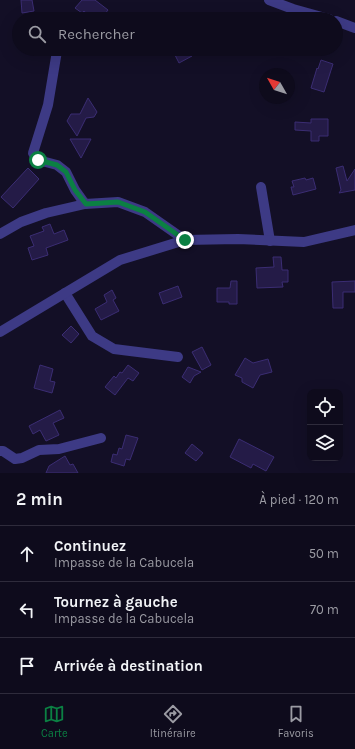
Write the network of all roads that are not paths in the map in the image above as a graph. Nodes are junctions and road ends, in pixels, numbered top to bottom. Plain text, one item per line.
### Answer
1 (269, 0) edge
2 (304, 12) edge
3 (343, 24) edge
4 (355, 28) edge
5 (56, 56) edge
6 (261, 187) dead end
7 (86, 204) junction
8 (355, 230) edge
9 (0, 234) edge
10 (185, 240) junction
11 (270, 241) junction
12 (66, 293) junction
13 (0, 332) edge
14 (178, 357) dead end
15 (101, 438) dead end
16 (0, 451) edge

1 - 2 street
3 - 4 street
5 - 7 street
6 - 11 street
7 - 9 street
7 - 10 street
8 - 11 street
10 - 11 street
10 - 12 street
12 - 13 street
12 - 14 street
15 - 16 street

